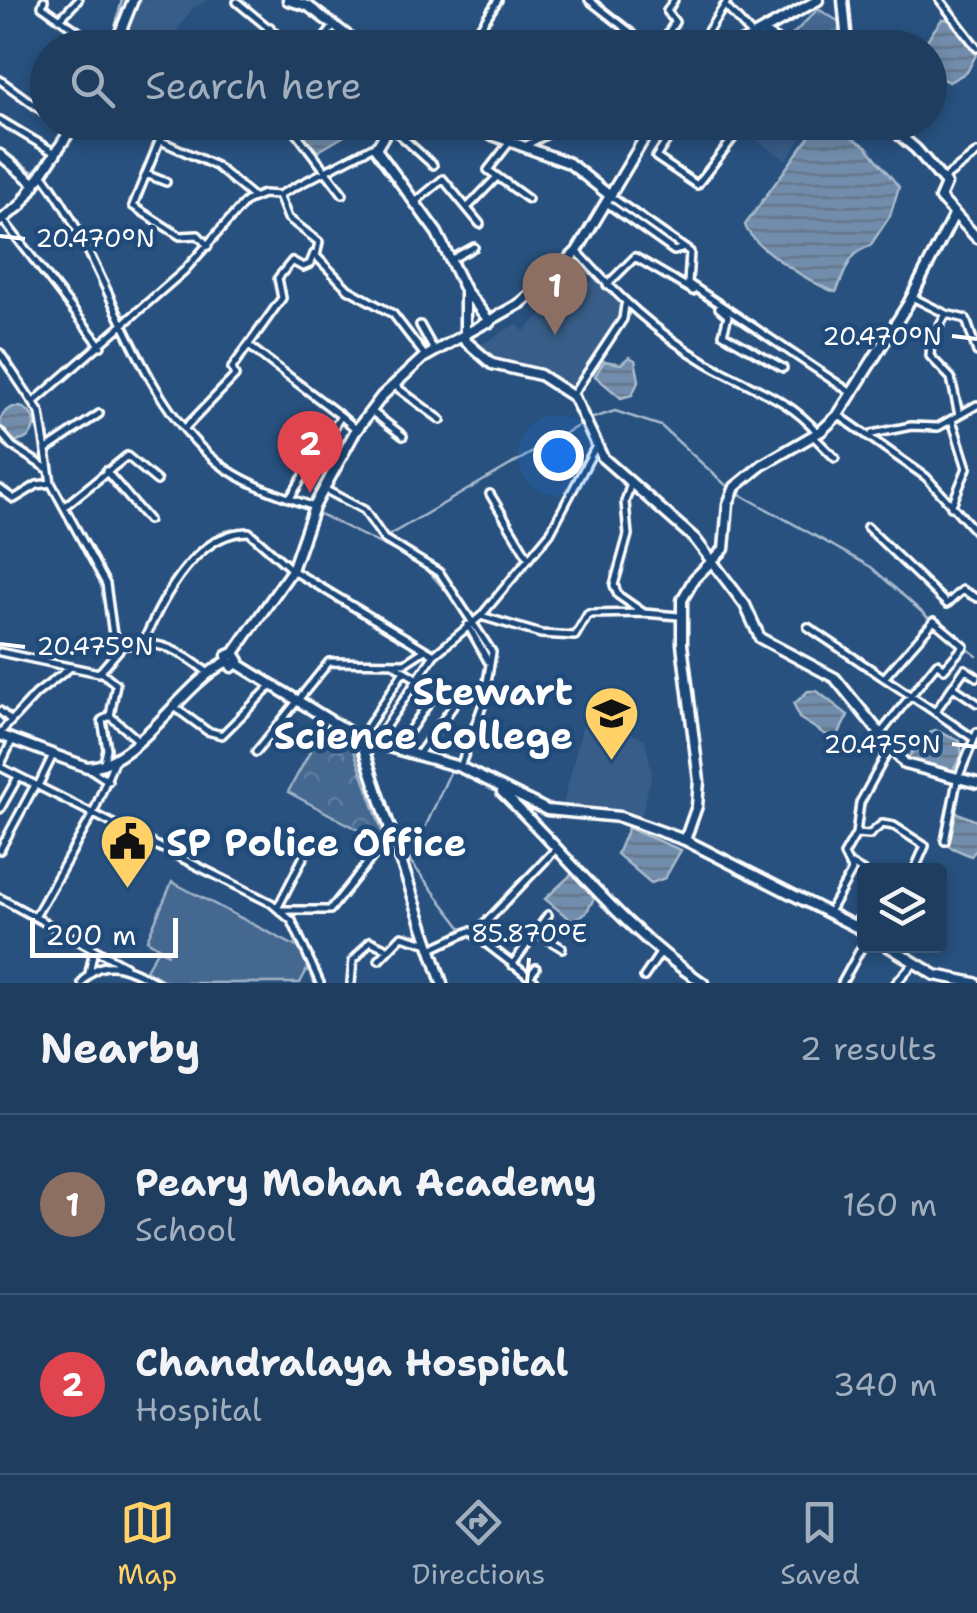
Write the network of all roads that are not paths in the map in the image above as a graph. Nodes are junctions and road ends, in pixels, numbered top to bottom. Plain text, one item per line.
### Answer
1 (44, 0) edge
2 (78, 0) edge
3 (133, 0) edge
4 (288, 0) edge
5 (498, 0) edge
6 (588, 0) edge
7 (674, 0) edge
8 (818, 0) edge
9 (843, 0) edge
10 (940, 0) edge
11 (237, 2) edge
12 (725, 2) edge
13 (310, 3) edge
14 (60, 19) junction
15 (334, 25) junction
16 (270, 27) junction
17 (76, 30) edge
18 (121, 30) edge
19 (268, 30) edge
20 (273, 30) edge
21 (330, 30) edge
22 (341, 30) edge
23 (479, 30) edge
24 (623, 30) edge
25 (670, 30) edge
26 (709, 30) edge
27 (754, 30) edge
28 (765, 30) edge
29 (846, 30) edge
30 (977, 48) edge
31 (0, 80) edge
32 (30, 102) edge
33 (0, 120) edge
34 (30, 138) edge
35 (33, 140) edge
36 (65, 140) edge
37 (159, 140) joint
38 (302, 140) edge
39 (379, 140) edge
40 (407, 140) edge
41 (501, 140) edge
42 (536, 140) edge
43 (643, 140) edge
44 (667, 140) edge
45 (732, 140) edge
46 (905, 140) edge
47 (509, 143) junction
48 (376, 145) junction
49 (523, 147) junction
50 (977, 153) edge
51 (56, 154) junction
52 (0, 155) edge
53 (433, 165) dead end
54 (325, 169) junction
55 (145, 174) junction
56 (497, 177) junction
57 (39, 180) junction
58 (942, 180) junction
59 (166, 182) dead end
60 (343, 194) dead end
61 (279, 195) junction
62 (253, 197) junction
63 (607, 198) junction
64 (528, 199) dead end
65 (414, 202) junction
66 (467, 208) junction
67 (954, 215) junction
68 (2, 220) edge
69 (480, 224) dead end
70 (977, 238) edge
71 (208, 246) junction
72 (474, 247) dead end
73 (577, 251) junction
74 (314, 254) junction
75 (452, 259) junction
76 (607, 285) junction
77 (465, 290) junction
78 (912, 297) junction
79 (625, 305) junction
80 (946, 314) junction
81 (490, 322) junction
82 (122, 324) junction
83 (420, 325) dead end
84 (463, 336) junction
85 (101, 346) junction
86 (248, 346) junction
87 (977, 352) edge
88 (0, 353) edge
89 (430, 354) junction
90 (783, 368) dead end
91 (392, 384) junction
92 (850, 392) junction
93 (572, 396) junction
94 (35, 401) junction
95 (977, 404) edge
96 (371, 411) junction
97 (99, 414) dead end
98 (838, 414) junction
99 (959, 415) junction
100 (341, 416) junction
101 (441, 420) dead end
102 (952, 420) junction
103 (185, 428) junction
104 (357, 430) junction
105 (0, 432) edge
106 (815, 434) junction
107 (871, 434) junction
108 (403, 436) dead end
109 (596, 446) junction
110 (47, 450) junction
111 (834, 458) dead end
112 (49, 470) junction
113 (106, 471) junction
114 (157, 482) dead end
115 (631, 482) junction
116 (51, 483) junction
117 (0, 489) edge
118 (324, 490) junction
119 (490, 494) dead end
120 (290, 498) junction
121 (65, 506) junction
122 (951, 508) junction
123 (313, 509) junction
124 (148, 520) dead end
125 (867, 527) dead end
126 (977, 533) edge
127 (528, 557) junction
128 (713, 560) junction
129 (292, 570) junction
130 (977, 598) edge
131 (644, 613) junction
132 (481, 616) junction
133 (679, 616) junction
134 (470, 622) junction
135 (808, 628) dead end
136 (144, 642) junction
137 (124, 644) junction
138 (426, 649) junction
139 (0, 652) edge
140 (234, 653) junction
141 (434, 655) junction
142 (488, 661) dead end
143 (226, 662) junction
144 (392, 662) junction
145 (238, 664) junction
146 (71, 667) junction
147 (404, 670) junction
148 (100, 671) junction
149 (207, 672) junction
150 (977, 677) edge
151 (884, 678) junction
152 (418, 679) junction
153 (271, 686) junction
154 (952, 687) junction
155 (437, 691) junction
156 (909, 695) junction
157 (294, 701) junction
158 (977, 703) edge
159 (172, 705) junction
160 (0, 711) edge
161 (935, 712) junction
162 (110, 716) junction
163 (9, 719) junction
164 (0, 734) edge
165 (880, 734) junction
166 (975, 735) edge
167 (14, 739) junction
168 (360, 739) junction
169 (138, 740) junction
170 (374, 742) junction
171 (398, 748) junction
172 (890, 748) junction
173 (256, 752) dead end
174 (363, 754) junction
175 (419, 754) junction
176 (53, 755) junction
177 (114, 762) junction
178 (0, 766) edge
179 (103, 766) junction
180 (460, 766) junction
181 (87, 767) junction
182 (18, 776) junction
183 (108, 781) junction
184 (957, 781) junction
185 (977, 784) edge
186 (36, 786) junction
187 (496, 786) junction
188 (0, 809) edge
189 (548, 810) junction
190 (94, 814) junction
191 (537, 826) junction
192 (856, 834) junction
193 (390, 835) junction
194 (685, 840) junction
195 (945, 841) dead end
196 (558, 847) junction
197 (308, 848) dead end
198 (0, 850) edge
199 (918, 863) edge
200 (852, 865) junction
201 (857, 868) edge
202 (0, 898) edge
203 (279, 909) junction
204 (829, 912) junction
205 (548, 915) dead end
206 (35, 917) junction
207 (857, 921) edge
208 (854, 925) junction
209 (857, 927) edge
210 (536, 932) junction
211 (475, 934) junction
212 (432, 947) junction
213 (562, 948) dead end
214 (94, 949) junction
215 (387, 949) junction
216 (858, 953) edge
217 (899, 953) edge
218 (659, 955) junction
219 (380, 960) dead end
220 (914, 962) junction
221 (512, 965) junction
222 (125, 966) junction
223 (536, 968) dead end
224 (89, 973) junction
225 (644, 976) dead end
226 (529, 978) junction
227 (82, 983) edge
228 (158, 983) edge
229 (320, 983) edge
230 (351, 983) edge
231 (442, 983) edge
232 (537, 983) edge
233 (703, 983) edge
234 (842, 983) edge
235 (896, 983) edge
236 (976, 983) edge

1 - 14 street
2 - 14 street
3 - 18 street
4 - 13 street
5 - 23 street
6 - 24 street
7 - 25 street
8 - 28 street
9 - 29 street
10 - 30 street
11 - 16 street
12 - 26 street
12 - 27 street
13 - 15 street
14 - 17 street
15 - 21 street
15 - 22 street
16 - 19 street
16 - 20 street
31 - 32 street
33 - 34 street
35 - 51 street
36 - 51 street
37 - 55 street
37 - 62 street
38 - 54 street
39 - 48 street
40 - 53 street
41 - 47 street
42 - 49 street
43 - 63 street
44 - 45 street
46 - 58 street
47 - 49 street
47 - 56 street
48 - 54 street
48 - 65 street
49 - 63 street
50 - 58 street
51 - 57 street
52 - 57 street
54 - 60 street
54 - 61 street
55 - 59 street
55 - 71 street
56 - 64 street
56 - 66 street
57 - 68 street
57 - 82 street
58 - 67 street
61 - 62 street
61 - 74 street
62 - 71 street
63 - 73 street
63 - 92 street
65 - 66 street
65 - 75 street
66 - 69 street
67 - 70 street
67 - 78 street
68 - 85 street
71 - 82 street
72 - 75 street
73 - 76 street
73 - 81 street
74 - 86 street
74 - 89 street
75 - 77 street
76 - 79 street
76 - 90 street
77 - 81 street
77 - 84 street
78 - 80 street
78 - 92 street
79 - 93 street
79 - 106 street
80 - 87 street
80 - 99 street
81 - 84 street
82 - 85 street
82 - 103 street
83 - 89 street
84 - 89 street
84 - 93 street
85 - 94 street
86 - 100 street
86 - 103 street
88 - 94 street
89 - 91 street
91 - 96 street
91 - 101 street
92 - 98 street
93 - 109 street
94 - 110 street
95 - 99 street
96 - 104 street
96 - 108 street
97 - 110 street
98 - 106 street
98 - 107 street
99 - 102 street
100 - 104 street
100 - 120 street
102 - 107 street
102 - 122 street
103 - 120 street
104 - 118 street
105 - 112 street
106 - 111 street
106 - 128 street
107 - 122 street
109 - 115 street
109 - 127 street
110 - 112 street
112 - 116 street
113 - 114 street
113 - 121 street
113 - 124 street
115 - 128 street
115 - 131 street
116 - 117 street
116 - 121 street
118 - 123 street
118 - 134 street
119 - 127 street
120 - 123 street
121 - 137 street
122 - 126 street
123 - 129 street
125 - 130 street
127 - 132 street
128 - 133 street
128 - 165 street
129 - 136 street
129 - 138 street
129 - 140 street
131 - 132 street
131 - 133 street
132 - 134 street
133 - 194 street
134 - 141 street
134 - 142 street
134 - 180 street
135 - 151 street
136 - 137 street
136 - 149 street
137 - 148 street
138 - 141 street
138 - 144 street
139 - 146 street
140 - 143 street
140 - 145 street
141 - 152 street
143 - 145 street
143 - 149 street
144 - 147 street
144 - 157 street
145 - 153 street
146 - 148 street
146 - 163 street
147 - 152 street
147 - 168 street
148 - 162 street
149 - 159 street
150 - 154 street
151 - 156 street
151 - 156 street
152 - 155 street
152 - 170 street
153 - 157 street
153 - 159 street
154 - 158 street
154 - 161 street
155 - 171 street
155 - 175 street
156 - 161 street
156 - 165 street
157 - 168 street
157 - 173 street
159 - 169 street
160 - 163 street
161 - 166 street
162 - 169 street
162 - 179 street
163 - 164 street
164 - 167 street
165 - 172 street
166 - 184 street
167 - 176 street
167 - 178 street
168 - 170 street
168 - 174 street
169 - 177 street
170 - 171 street
170 - 174 street
171 - 175 street
172 - 184 street
172 - 192 street
174 - 193 street
175 - 180 street
176 - 181 street
176 - 186 street
177 - 179 street
177 - 183 street
178 - 182 street
179 - 181 street
180 - 187 street
181 - 183 street
182 - 186 street
182 - 188 street
183 - 190 street
184 - 185 street
184 - 195 street
186 - 190 street
186 - 198 street
187 - 189 street
187 - 191 street
189 - 191 street
189 - 194 street
190 - 203 street
190 - 206 street
191 - 196 street
192 - 199 street
192 - 200 street
193 - 203 street
193 - 212 street
194 - 204 street
196 - 211 street
196 - 218 street
197 - 203 street
200 - 201 street
200 - 204 street
202 - 206 street
203 - 229 street
204 - 208 street
205 - 210 street
206 - 214 street
207 - 208 street
208 - 209 street
210 - 213 street
210 - 221 street
211 - 212 street
211 - 221 street
212 - 215 street
212 - 231 street
214 - 222 street
214 - 224 street
215 - 219 street
215 - 230 street
216 - 234 street
217 - 220 street
218 - 225 street
218 - 233 street
220 - 235 street
220 - 236 street
221 - 226 street
222 - 224 street
222 - 228 street
223 - 226 street
224 - 227 street
226 - 232 street

